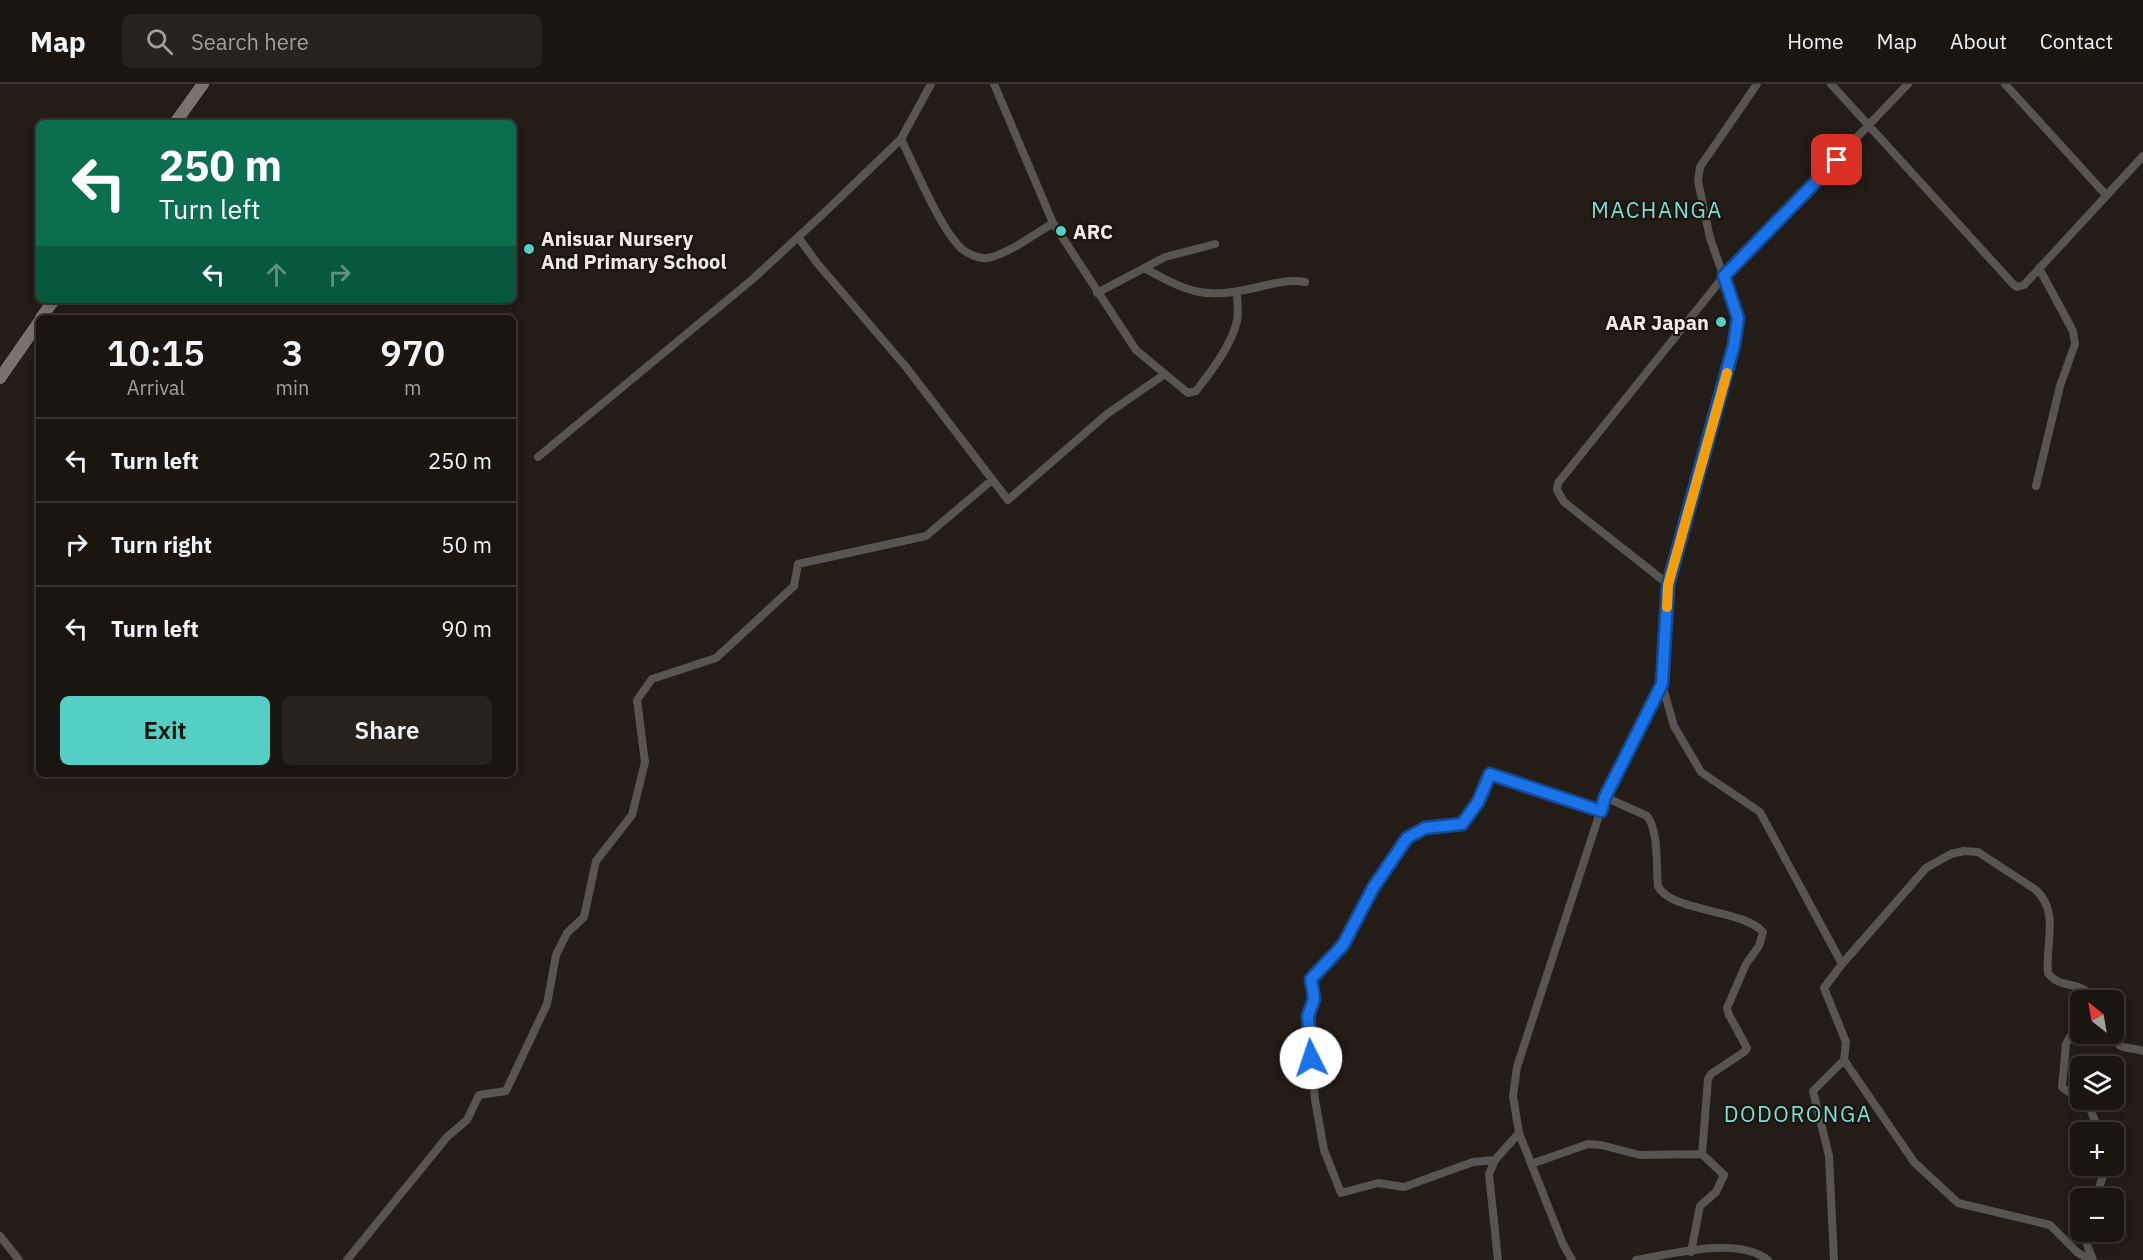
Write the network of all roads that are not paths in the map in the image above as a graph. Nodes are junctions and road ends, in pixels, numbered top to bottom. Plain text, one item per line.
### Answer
1 (203, 84) edge
2 (931, 84) edge
3 (994, 84) edge
4 (1757, 84) edge
5 (1831, 84) edge
6 (1908, 84) edge
7 (2005, 84) edge
8 (177, 120) edge
9 (1869, 127) junction
10 (901, 139) junction
11 (2143, 156) edge
12 (2106, 195) junction
13 (1053, 223) junction
14 (798, 237) junction
15 (1215, 244) dead end
16 (1144, 268) junction
17 (2039, 268) junction
18 (1724, 276) junction
19 (1305, 282) dead end
20 (1237, 292) junction
21 (1097, 293) junction
22 (36, 326) edge
23 (1165, 374) junction
24 (0, 378) edge
25 (538, 457) dead end
26 (992, 480) junction
27 (2036, 486) dead end
28 (1668, 585) junction
29 (1662, 684) junction
30 (1605, 797) junction
31 (1601, 811) junction
32 (1842, 964) junction
33 (2086, 990) edge
34 (2070, 1037) edge
35 (2118, 1044) edge
36 (2143, 1051) edge
37 (1844, 1060) junction
38 (2095, 1122) edge
39 (1519, 1133) junction
40 (1702, 1154) junction
41 (1495, 1160) junction
42 (1531, 1164) junction
43 (0, 1236) edge
44 (2086, 1242) edge
45 (1691, 1252) junction
46 (19, 1260) edge
47 (347, 1260) edge
48 (1498, 1260) edge
49 (1572, 1260) edge
50 (1636, 1260) edge
51 (1768, 1260) edge
52 (1834, 1260) edge
53 (2091, 1260) edge

1 - 8 main road
2 - 10 street
3 - 13 street
4 - 18 street
5 - 9 street
6 - 9 street
7 - 12 street
9 - 17 street
9 - 18 street
10 - 13 street
10 - 14 street
11 - 12 street
12 - 17 street
13 - 21 street
14 - 25 street
14 - 26 street
15 - 16 street
16 - 20 street
16 - 21 street
17 - 27 street
18 - 28 street
18 - 28 street
19 - 20 street
20 - 23 street
21 - 23 street
22 - 24 main road
23 - 26 street
26 - 47 street
28 - 29 street
29 - 30 street
29 - 32 street
30 - 31 street
30 - 40 street
31 - 39 street
31 - 41 street
32 - 33 street
32 - 37 street
34 - 38 street
35 - 36 street
37 - 52 street
37 - 53 street
39 - 41 street
39 - 42 street
40 - 42 street
40 - 45 street
41 - 48 street
42 - 49 street
43 - 46 street
44 - 53 street
45 - 50 street
45 - 51 street

